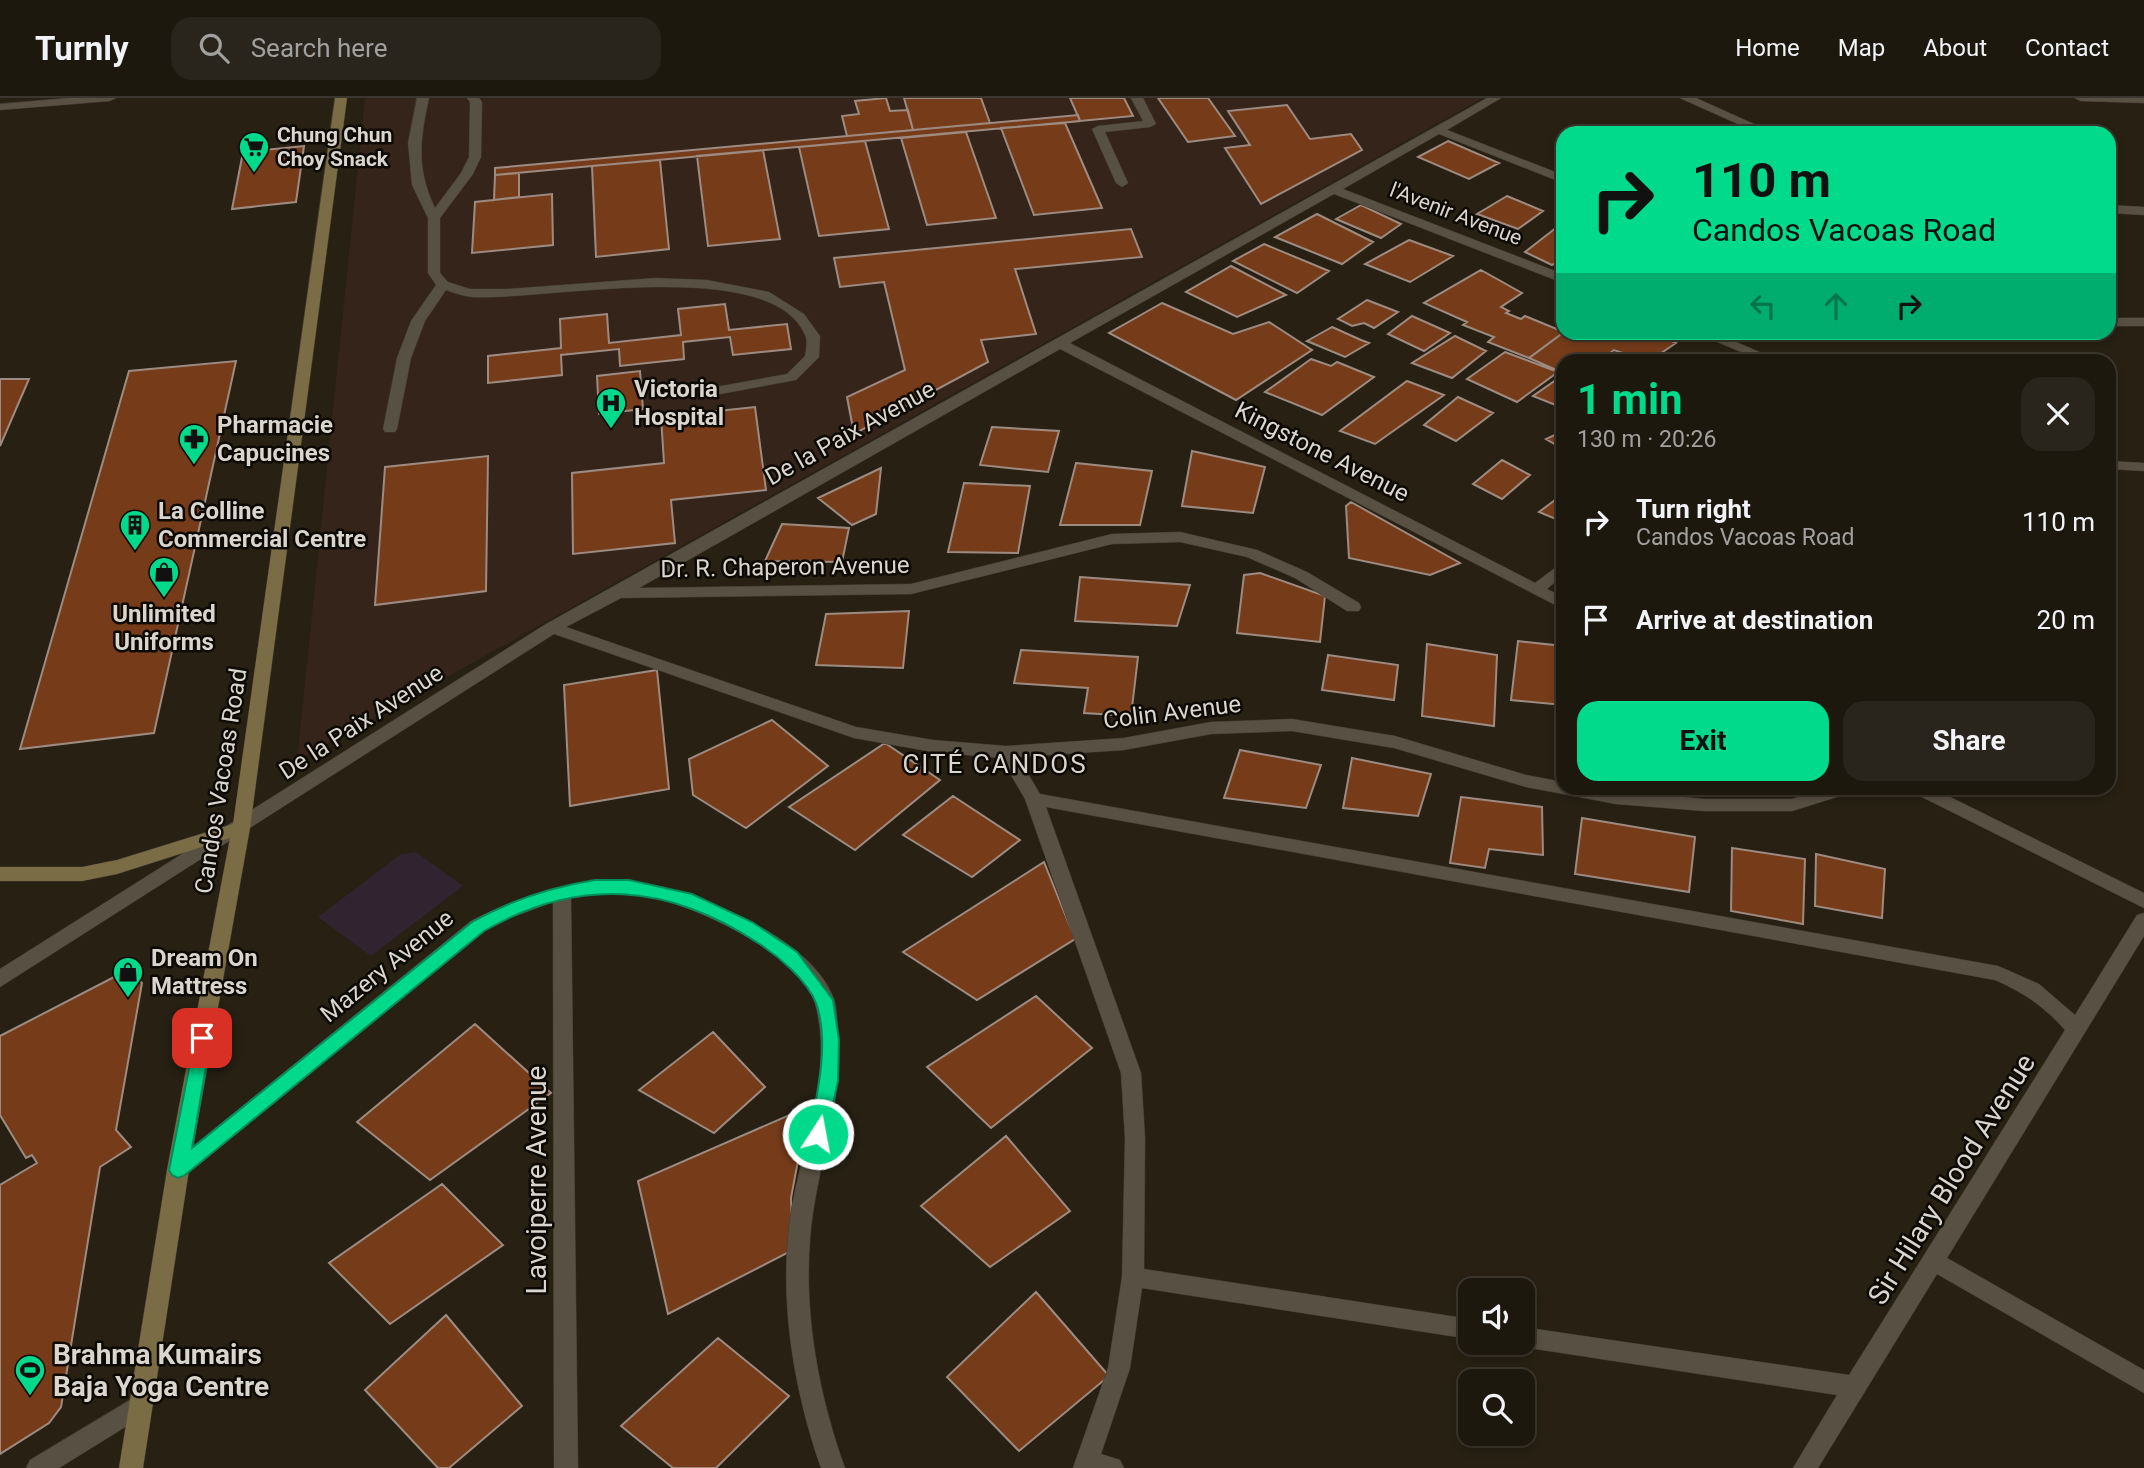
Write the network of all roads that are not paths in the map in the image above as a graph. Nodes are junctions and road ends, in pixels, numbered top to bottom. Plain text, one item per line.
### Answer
1 (110, 98) edge
2 (341, 98) edge
3 (423, 98) edge
4 (473, 98) edge
5 (1137, 98) edge
6 (1495, 98) edge
7 (1686, 98) edge
8 (2081, 98) edge
9 (2144, 100) edge
10 (0, 107) edge
11 (1752, 126) edge
12 (1438, 130) junction
13 (1556, 176) edge
14 (1122, 184) dead end
15 (1334, 189) junction
16 (2116, 209) edge
17 (2144, 211) edge
18 (434, 218) junction
19 (1556, 276) edge
20 (443, 285) junction
21 (2116, 322) edge
22 (2144, 322) edge
23 (1720, 340) edge
24 (1059, 343) junction
25 (1756, 354) edge
26 (715, 391) dead end
27 (390, 429) dead end
28 (2116, 465) edge
29 (2144, 467) edge
30 (1556, 573) edge
31 (1536, 590) junction
32 (617, 593) junction
33 (1556, 600) edge
34 (1353, 607) dead end
35 (552, 628) junction
36 (1006, 752) junction
37 (1556, 787) edge
38 (1600, 795) edge
39 (1823, 795) edge
40 (1932, 795) edge
41 (1034, 799) junction
42 (241, 828) junction
43 (0, 874) edge
44 (562, 892) junction
45 (2144, 901) edge
46 (2144, 920) edge
47 (0, 979) edge
48 (2076, 1029) junction
49 (178, 1170) junction
50 (1933, 1261) junction
51 (1133, 1277) junction
52 (1458, 1327) edge
53 (1535, 1338) edge
54 (2144, 1382) edge
55 (1855, 1387) junction
56 (140, 1405) junction
57 (1086, 1466) edge
58 (38, 1468) edge
59 (131, 1468) edge
60 (566, 1468) edge
61 (833, 1468) edge
62 (1112, 1468) edge
63 (1805, 1468) edge

1 - 10 street
2 - 42 main road, Candos Vacoas Road
3 - 18 street
4 - 18 street
5 - 14 street
6 - 12 street, De la Paix Avenue
7 - 11 street
8 - 9 street
12 - 13 street
12 - 15 street, De la Paix Avenue
15 - 19 street, l'Avenir Avenue
15 - 24 street, De la Paix Avenue
16 - 17 street
18 - 20 street
20 - 26 street
20 - 27 street
21 - 22 street
23 - 25 street
24 - 31 street, Kingstone Avenue
24 - 32 street, De la Paix Avenue
28 - 29 street
30 - 31 street
31 - 33 street, Kingstone Avenue
32 - 34 street, Dr. R. Chaperon Avenue
32 - 35 street, De la Paix Avenue
35 - 36 street, Colin Avenue
35 - 42 street, De la Paix Avenue
36 - 37 street, Colin Avenue
36 - 41 street
38 - 39 street, Colin Avenue
40 - 45 street
41 - 48 street
41 - 51 street
42 - 43 main road
42 - 47 street, De la Paix Avenue
42 - 49 main road, Candos Vacoas Road
44 - 49 street, Mazery Avenue
44 - 60 street, Lavoiperre Avenue
44 - 61 street, Mazery Avenue
46 - 48 street, Sir Hilary Blood Avenue
48 - 50 street, Sir Hilary Blood Avenue
49 - 56 main road, Candos Vacoas Road
50 - 54 street
50 - 55 street, Sir Hilary Blood Avenue
51 - 52 street
51 - 57 street
53 - 55 street
55 - 63 street, Sir Hilary Blood Avenue
56 - 58 street
56 - 59 main road, Candos Vacoas Road
57 - 62 street

